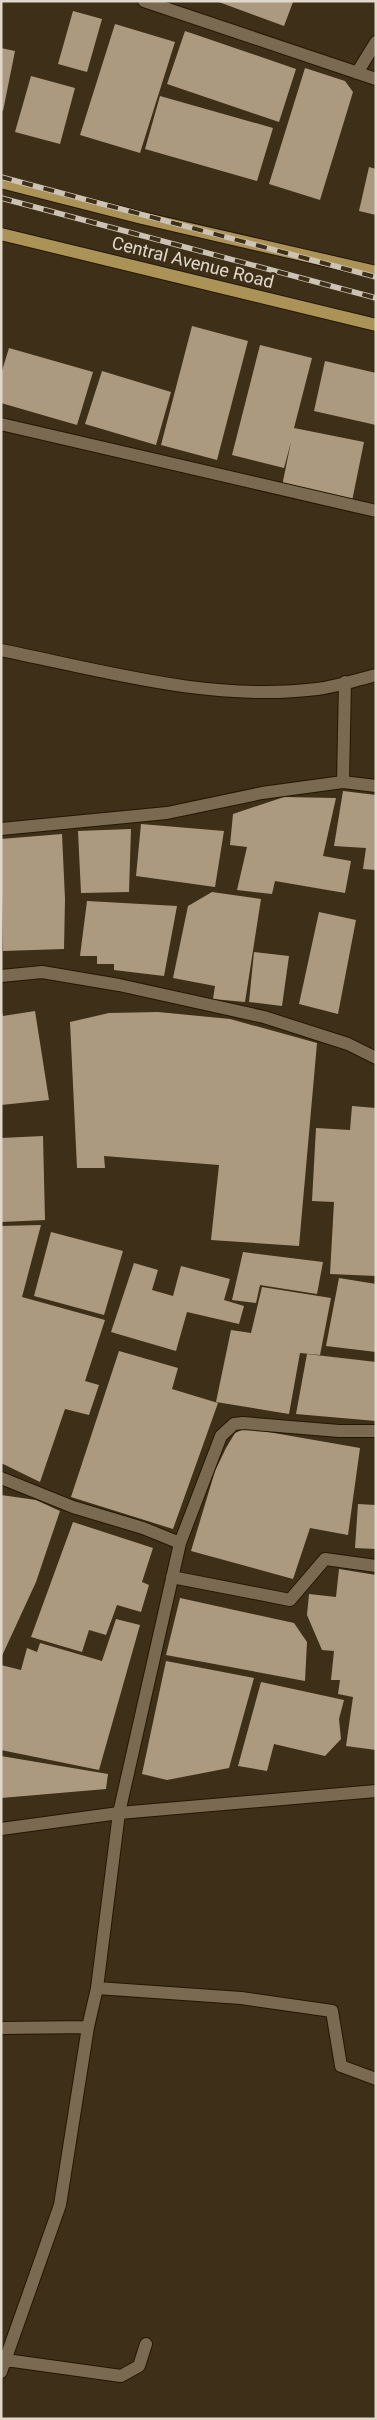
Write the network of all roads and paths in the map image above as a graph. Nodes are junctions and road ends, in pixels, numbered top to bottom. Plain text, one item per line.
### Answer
1 (144, 1) edge
2 (376, 42) edge
3 (357, 73) junction
4 (376, 79) edge
5 (1, 182) edge
6 (1, 234) edge
7 (376, 272) edge
8 (376, 325) edge
9 (1, 424) edge
10 (376, 511) edge
11 (1, 650) edge
12 (376, 675) edge
13 (345, 682) junction
14 (343, 782) junction
15 (376, 786) edge
16 (1, 830) edge
17 (1, 976) edge
18 (376, 1058) edge
19 (376, 1431) edge
20 (1, 1478) edge
21 (180, 1543) junction
22 (376, 1566) edge
23 (172, 1577) junction
24 (376, 1790) edge
25 (119, 1813) junction
26 (1, 1829) edge
27 (97, 1988) junction
28 (88, 2027) junction
29 (1, 2028) edge
30 (376, 2079) edge
31 (146, 2344) dead end
32 (6, 2360) junction
33 (1, 2372) edge

1 - 3 street
2 - 3 street
3 - 4 street
5 - 7 main road
6 - 8 main road, Central Avenue Road
9 - 10 street
11 - 13 street
12 - 13 street
13 - 14 street
14 - 15 street
14 - 16 street
17 - 18 street
19 - 21 street
20 - 21 street
21 - 23 street
22 - 23 street
23 - 25 street
24 - 25 street
25 - 26 street
25 - 27 street
27 - 28 street
27 - 30 street
28 - 29 street
28 - 32 street
31 - 32 street
32 - 33 street

